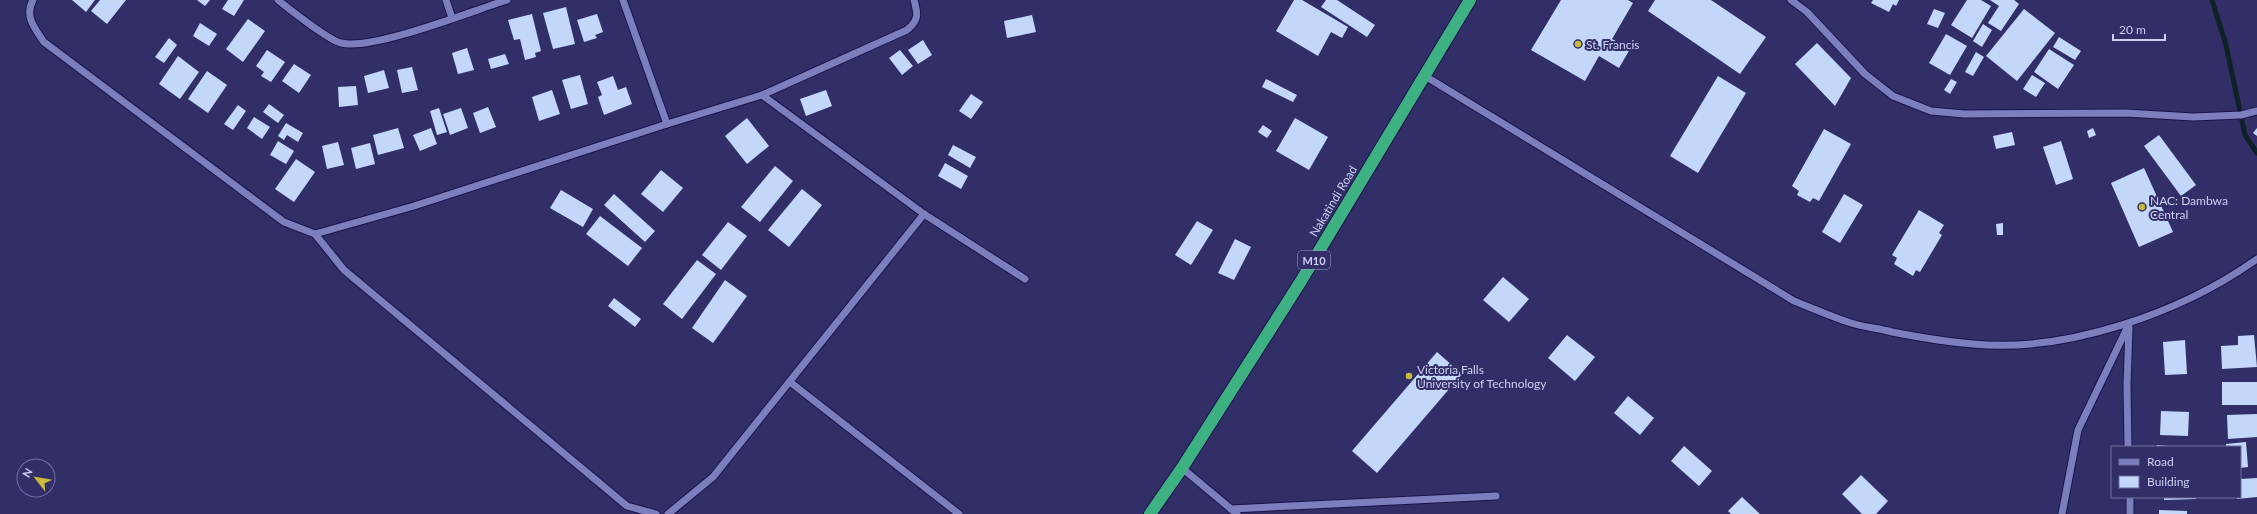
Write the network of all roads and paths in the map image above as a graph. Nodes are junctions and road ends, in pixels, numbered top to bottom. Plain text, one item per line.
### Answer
1 (33, 0) edge
2 (278, 0) edge
3 (446, 0) edge
4 (507, 0) edge
5 (623, 0) edge
6 (914, 0) edge
7 (1470, 0) edge
8 (1791, 0) edge
9 (452, 18) junction
10 (1425, 76) junction
11 (762, 95) junction
12 (2257, 111) edge
13 (667, 124) junction
14 (924, 214) junction
15 (315, 234) junction
16 (2257, 259) edge
17 (1026, 279) dead end
18 (2129, 324) junction
19 (790, 382) junction
20 (2128, 446) edge
21 (1182, 468) junction
22 (1496, 496) dead end
23 (2130, 498) edge
24 (1230, 509) junction
25 (656, 514) edge
26 (668, 514) edge
27 (959, 514) edge
28 (1150, 514) edge
29 (1237, 514) edge
30 (2062, 514) edge
31 (2130, 514) edge

1 - 15 street
2 - 9 street
3 - 9 street
4 - 9 street
5 - 13 street
6 - 11 street
7 - 10 highway, Nakatindi Road / M10
8 - 12 street
10 - 18 street
10 - 21 highway, Nakatindi Road / M10
11 - 13 street
11 - 14 street
13 - 15 street
14 - 17 street
14 - 19 street
15 - 25 street
16 - 18 street
18 - 20 street
18 - 30 street
19 - 26 street
19 - 27 street
21 - 24 street
21 - 28 highway, Nakatindi Road / M10
22 - 24 street
23 - 31 street
24 - 29 street

